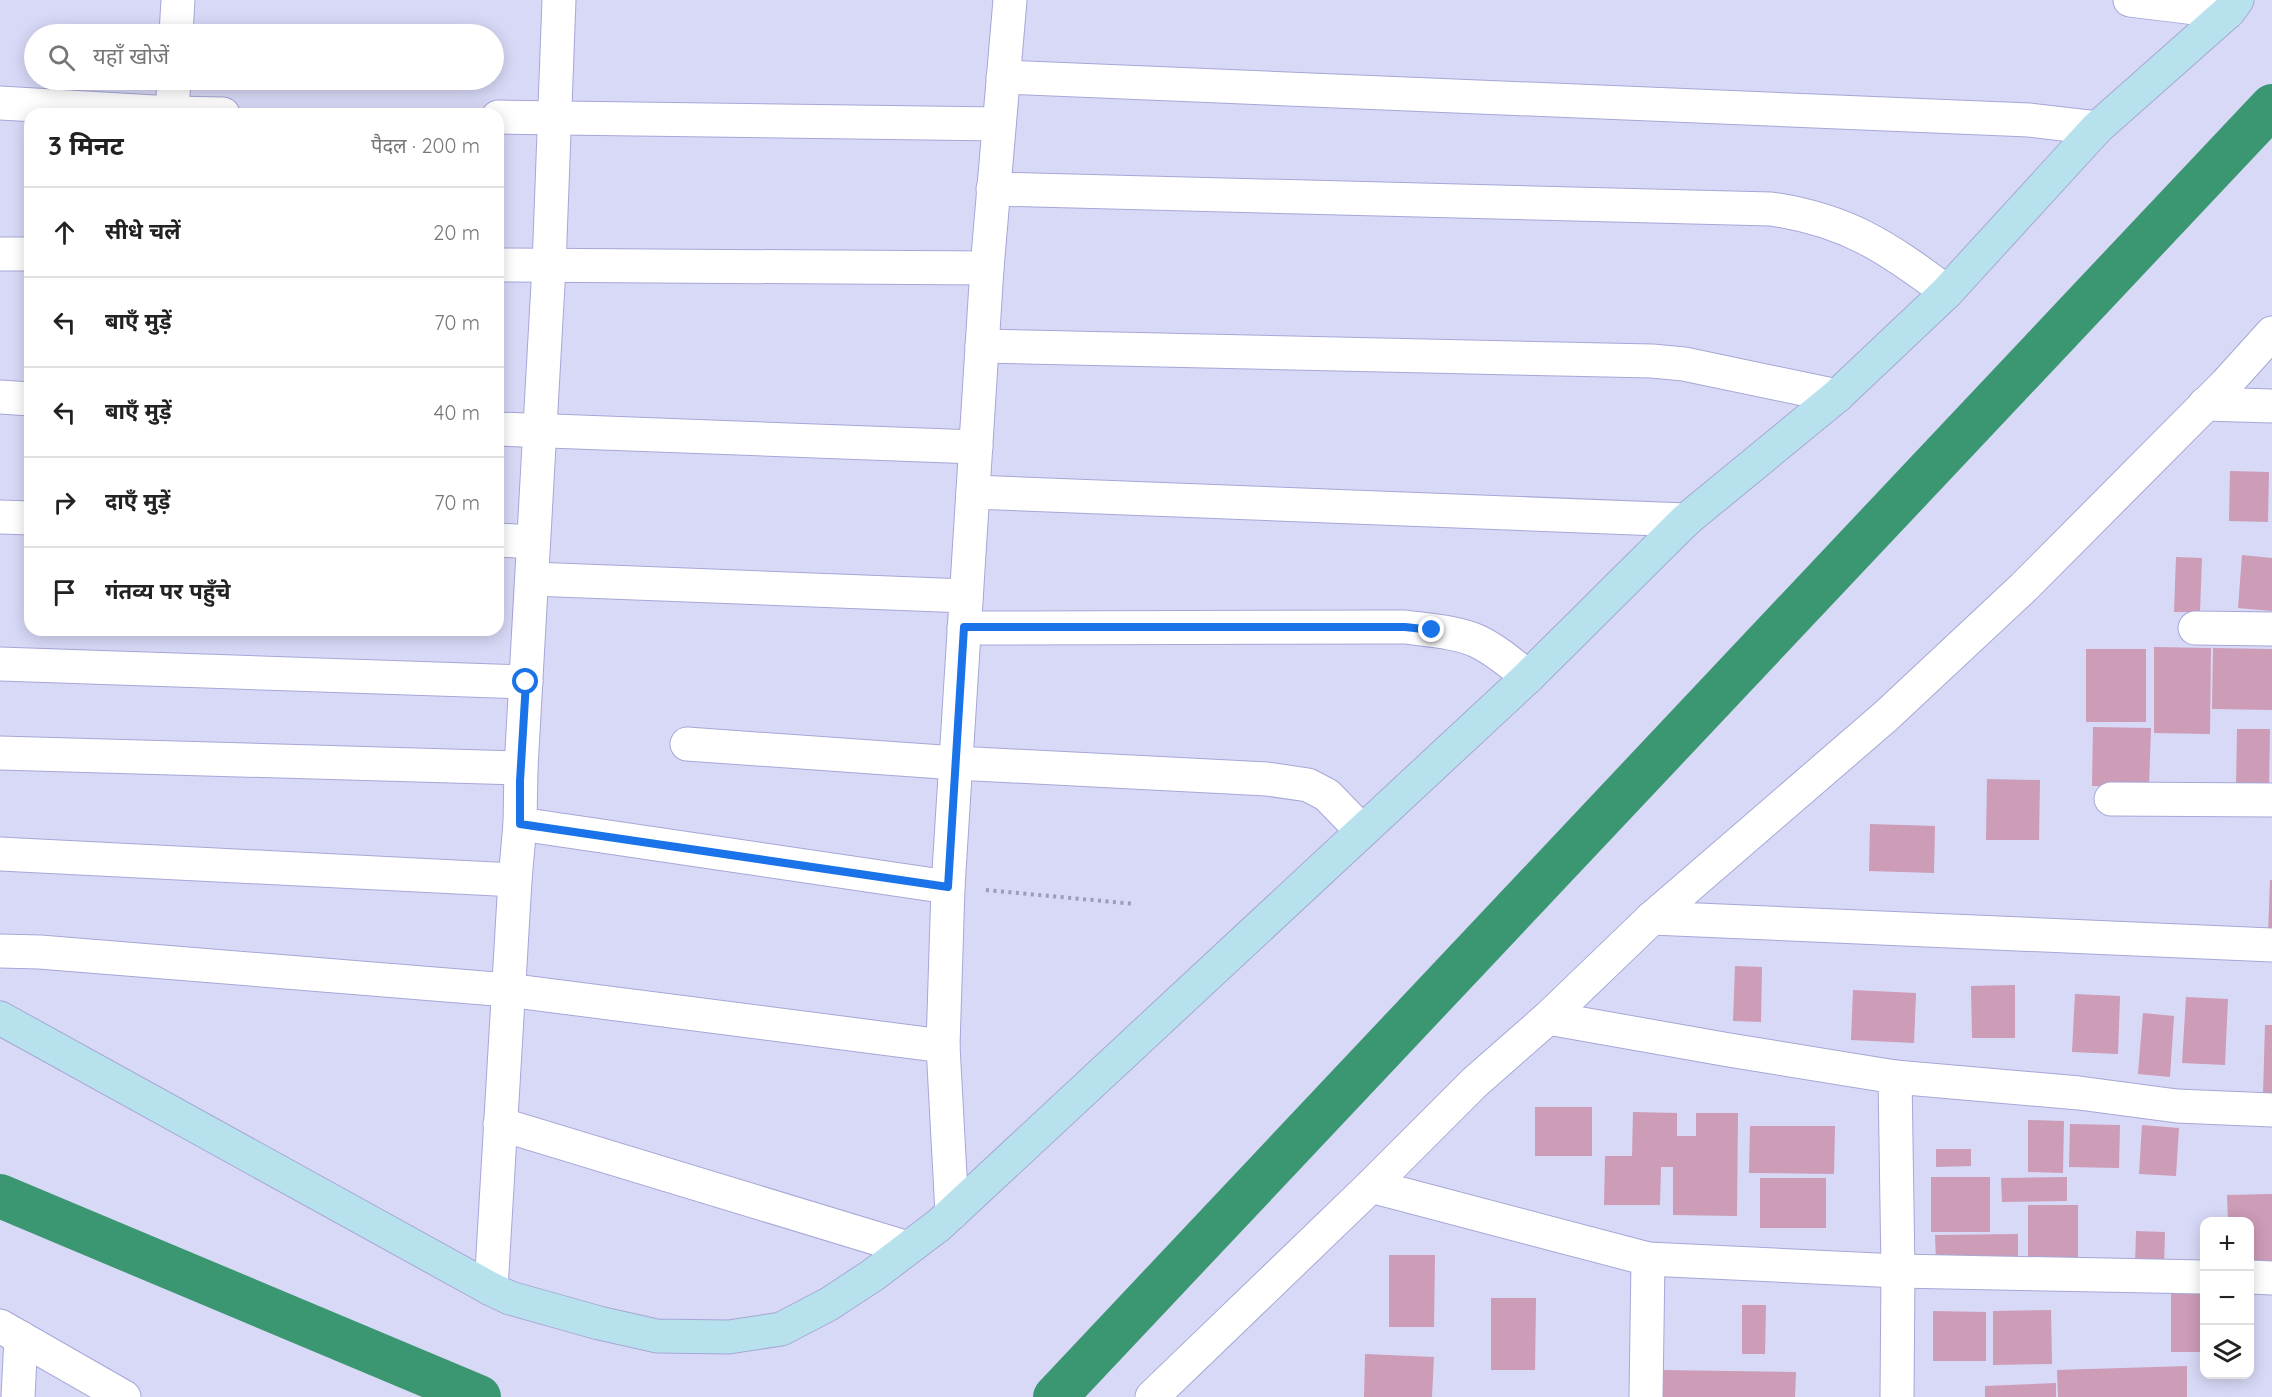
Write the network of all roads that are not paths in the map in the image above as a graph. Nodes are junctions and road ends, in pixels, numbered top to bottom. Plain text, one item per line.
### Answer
1 (178, 0) edge
2 (559, 0) edge
3 (1010, 0) edge
4 (2130, 0) edge
5 (2233, 6) edge
6 (177, 24) edge
7 (1003, 77) junction
8 (173, 90) edge
9 (0, 103) edge
10 (86, 108) edge
11 (172, 108) edge
12 (504, 117) edge
13 (554, 118) junction
14 (999, 124) junction
15 (2097, 128) junction
16 (993, 189) junction
17 (0, 254) edge
18 (24, 254) edge
19 (504, 265) edge
20 (549, 266) junction
21 (987, 268) junction
22 (1947, 292) junction
23 (2272, 333) edge
24 (982, 346) junction
25 (1837, 396) junction
26 (0, 397) edge
27 (24, 399) edge
28 (2205, 404) junction
29 (2272, 406) edge
30 (504, 429) edge
31 (540, 432) junction
32 (976, 447) junction
33 (973, 492) junction
34 (0, 517) edge
35 (24, 518) edge
36 (1686, 520) junction
37 (504, 540) edge
38 (534, 542) junction
39 (532, 579) junction
40 (965, 612) junction
41 (2195, 627) dead end
42 (2272, 630) edge
43 (0, 664) edge
44 (1528, 677) junction
45 (526, 682) junction
46 (687, 744) dead end
47 (0, 753) edge
48 (956, 763) junction
49 (521, 768) junction
50 (2111, 799) dead end
51 (2272, 800) edge
52 (520, 824) junction
53 (1362, 831) junction
54 (0, 854) edge
55 (514, 880) junction
56 (948, 887) junction
57 (1652, 918) junction
58 (2272, 945) edge
59 (0, 951) edge
60 (508, 990) junction
61 (0, 1018) edge
62 (1548, 1018) junction
63 (943, 1046) junction
64 (1895, 1077) junction
65 (2272, 1110) edge
66 (500, 1124) junction
67 (1371, 1186) junction
68 (952, 1213) junction
69 (908, 1248) junction
70 (1648, 1259) junction
71 (1898, 1270) junction
72 (2200, 1276) edge
73 (2254, 1277) edge
74 (2272, 1278) edge
75 (491, 1289) junction
76 (11, 1332) edge
77 (18, 1397) edge
78 (124, 1397) edge
79 (1152, 1397) edge
80 (1646, 1397) edge
81 (1897, 1397) edge

1 - 6 street
2 - 13 street
3 - 7 street
4 - 5 street
5 - 15 street
7 - 14 street
7 - 15 street
8 - 11 street
9 - 10 street
12 - 13 street
13 - 14 street
13 - 20 street
14 - 16 street
15 - 22 street
16 - 21 street
16 - 22 street
17 - 18 street
19 - 20 street
20 - 21 street
20 - 31 street
21 - 24 street
22 - 25 street
23 - 28 street
24 - 25 street
24 - 32 street
25 - 36 street
26 - 27 street
28 - 29 street
28 - 57 street
30 - 31 street
31 - 32 street
31 - 38 street
32 - 33 street
33 - 36 street
33 - 40 street
34 - 35 street
36 - 44 street
37 - 38 street
38 - 39 street
39 - 40 street
39 - 45 street
40 - 44 street
40 - 48 street
41 - 42 street
43 - 45 street
44 - 53 street
45 - 49 street
46 - 48 street
47 - 49 street
48 - 53 street
48 - 56 street
49 - 52 street
50 - 51 street
52 - 55 street
52 - 56 street
53 - 68 street
54 - 55 street
55 - 60 street
56 - 63 street
57 - 58 street
57 - 62 street
59 - 60 street
60 - 63 street
60 - 66 street
61 - 75 street
62 - 64 street
62 - 67 street
63 - 68 street
64 - 65 street
64 - 71 street
66 - 69 street
66 - 75 street
67 - 70 street
67 - 79 street
68 - 69 street
69 - 75 street
70 - 71 street
70 - 80 street
71 - 72 street
71 - 81 street
73 - 74 street
76 - 77 street
76 - 78 street

